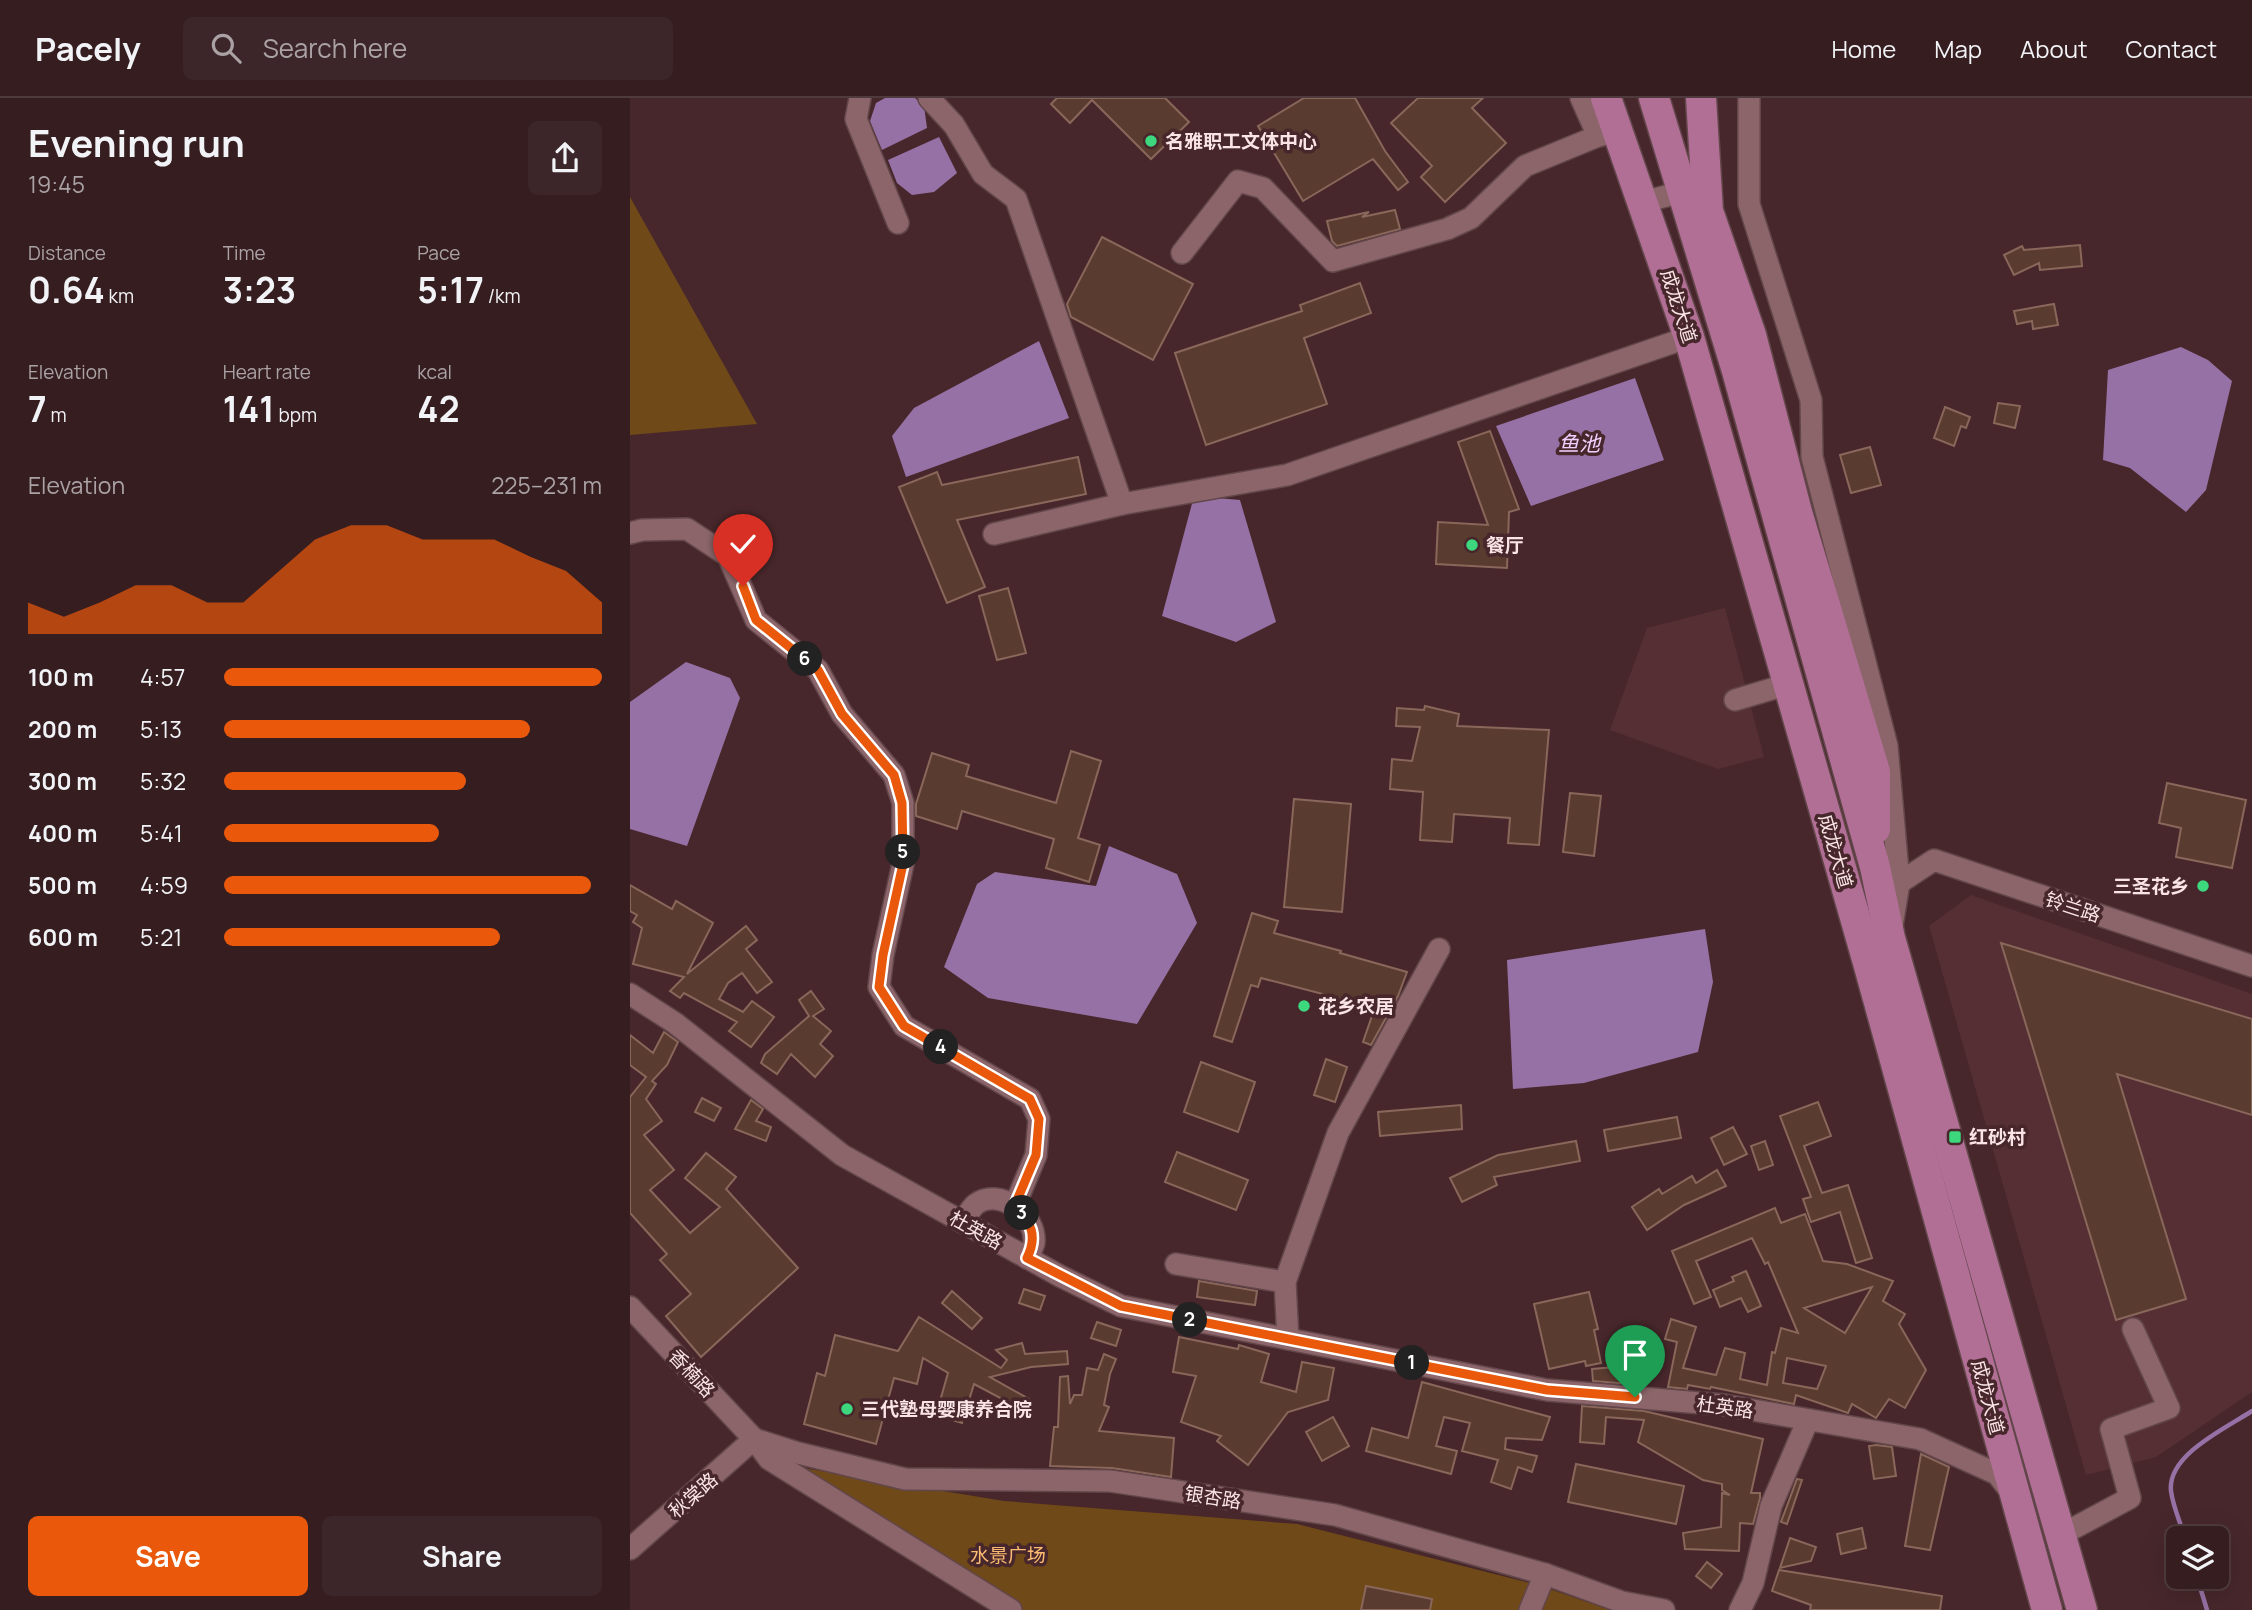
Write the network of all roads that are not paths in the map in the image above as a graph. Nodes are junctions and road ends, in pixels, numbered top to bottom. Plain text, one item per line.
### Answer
1 (860, 98) edge
2 (929, 98) edge
3 (1581, 98) edge
4 (1606, 98) edge
5 (1654, 98) edge
6 (1701, 98) edge
7 (1749, 98) edge
8 (1608, 133) junction
9 (1681, 192) junction
10 (1644, 202) junction
11 (898, 223) dead end
12 (1182, 253) dead end
13 (1689, 337) junction
14 (1122, 504) junction
15 (630, 533) edge
16 (994, 534) dead end
17 (1788, 684) junction
18 (1735, 700) dead end
19 (1887, 875) junction
20 (1439, 948) dead end
21 (2252, 966) edge
22 (630, 994) edge
23 (1015, 1205) junction
24 (962, 1222) junction
25 (1027, 1258) junction
26 (1176, 1264) dead end
27 (1285, 1282) junction
28 (630, 1307) edge
29 (2133, 1329) dead end
30 (1288, 1339) junction
31 (1808, 1420) junction
32 (754, 1439) junction
33 (2016, 1500) junction
34 (2059, 1536) junction
35 (630, 1549) edge
36 (1545, 1574) junction
37 (1006, 1609) edge
38 (1530, 1610) edge
39 (1664, 1610) edge
40 (1740, 1610) edge
41 (2047, 1610) edge
42 (2082, 1610) edge

1 - 11 street
2 - 14 street
3 - 8 street
4 - 8 highway, 成龙大道
5 - 9 highway, 成龙大道
6 - 19 highway
7 - 19 street
8 - 10 highway, 成龙大道
8 - 12 street
9 - 10 street
9 - 19 highway, 成龙大道
10 - 13 highway, 成龙大道
13 - 14 street
13 - 17 highway, 成龙大道
14 - 16 street
15 - 23 street
17 - 18 street
17 - 33 highway, 成龙大道
19 - 21 street, 铃兰路
19 - 34 highway, 成龙大道
20 - 27 street
22 - 24 street, 杜英路
23 - 24 street
23 - 25 street
24 - 25 street, 杜英路
25 - 30 street, 杜英路
26 - 27 street
27 - 30 street
28 - 32 street, 香楠路
29 - 34 street
30 - 31 street, 杜英路
31 - 33 street, 杜英路
31 - 40 street
32 - 35 street, 秋棠路
32 - 36 street, 银杏路
32 - 37 street, 香楠路
33 - 41 highway, 成龙大道
34 - 42 highway, 成龙大道
36 - 38 street
36 - 39 street, 银杏路

